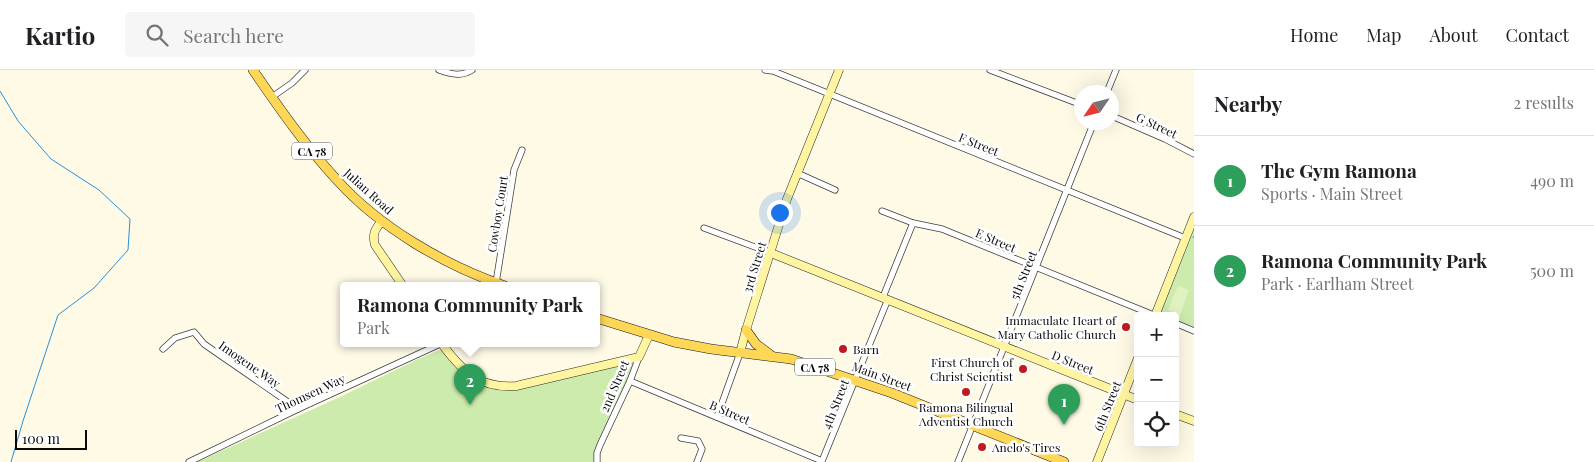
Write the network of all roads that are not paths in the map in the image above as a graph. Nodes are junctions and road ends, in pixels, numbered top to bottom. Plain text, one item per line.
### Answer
1 (253, 70) edge
2 (305, 70) edge
3 (439, 70) edge
4 (472, 70) edge
5 (765, 70) edge
6 (839, 70) edge
7 (990, 70) edge
8 (1116, 70) edge
9 (1110, 85) edge
10 (830, 94) junction
11 (272, 97) junction
12 (1074, 102) edge
13 (1119, 119) edge
14 (1091, 130) edge
15 (522, 150) dead end
16 (1194, 154) edge
17 (797, 173) junction
18 (835, 190) dead end
19 (1067, 190) junction
20 (882, 211) dead end
21 (1194, 217) edge
22 (382, 221) junction
23 (913, 223) junction
24 (704, 228) dead end
25 (1185, 238) junction
26 (770, 253) junction
27 (1036, 268) junction
28 (400, 282) edge
29 (494, 282) edge
30 (501, 282) edge
31 (886, 298) junction
32 (1145, 312) edge
33 (1157, 312) edge
34 (600, 319) edge
35 (1179, 325) edge
36 (746, 330) junction
37 (1194, 331) edge
38 (649, 335) junction
39 (1005, 346) junction
40 (434, 347) edge
41 (444, 347) edge
42 (163, 349) dead end
43 (740, 353) junction
44 (774, 357) junction
45 (639, 358) junction
46 (1134, 369) edge
47 (855, 379) junction
48 (630, 381) junction
49 (1124, 395) junction
50 (1134, 399) edge
51 (298, 409) junction
52 (1179, 415) edge
53 (717, 417) junction
54 (1194, 421) edge
55 (973, 426) junction
56 (681, 438) dead end
57 (822, 461) edge
58 (189, 462) edge
59 (597, 462) edge
60 (697, 462) edge
61 (958, 462) edge
62 (1064, 462) edge
63 (1097, 462) edge

1 - 11 main road, Julian Road / CA 78
2 - 11 street
3 - 4 street
5 - 10 street, F Street
6 - 10 street, 3rd Street
7 - 12 street
8 - 9 street
10 - 17 street, 3rd Street
10 - 19 street, F Street
11 - 22 main road, Julian Road / CA 78
13 - 16 street, G Street
14 - 19 street, 5th Street
15 - 30 street, Cowboy Court
17 - 18 street
17 - 26 street, 3rd Street
19 - 25 street, F Street
19 - 27 street, 5th Street
20 - 23 street, E Street
21 - 25 street
22 - 28 street
22 - 29 main road, Julian Road / CA 78
23 - 27 street, E Street
23 - 31 street, 4th Street
24 - 26 street, D Street
25 - 33 street
26 - 31 street, D Street
26 - 36 street, 3rd Street
27 - 32 street, E Street
27 - 39 street, 5th Street
31 - 39 street, D Street
31 - 47 street, 4th Street
34 - 38 main road, Main Street / CA 78
35 - 37 street
36 - 43 street, 3rd Street
36 - 44 main road
38 - 43 main road, Main Street / CA 78
38 - 45 street, 2nd Street
39 - 49 street, D Street
39 - 55 street, 5th Street
40 - 51 street, Thomsen Way
41 - 45 street
42 - 51 street, Imogene Way
43 - 44 main road, Main Street / CA 78
43 - 53 street, 3rd Street
44 - 47 main road, Main Street / CA 78
45 - 48 street, 2nd Street
46 - 49 street, 6th Street
47 - 55 main road, Main Street / CA 78
47 - 57 street, 4th Street
48 - 53 street, B Street
48 - 59 street, 2nd Street
49 - 50 street, D Street
49 - 63 street, 6th Street
51 - 58 street, Thomsen Way
52 - 54 street
53 - 57 street, B Street
55 - 61 street, 5th Street
55 - 62 main road, Main Street / CA 78
56 - 60 street

